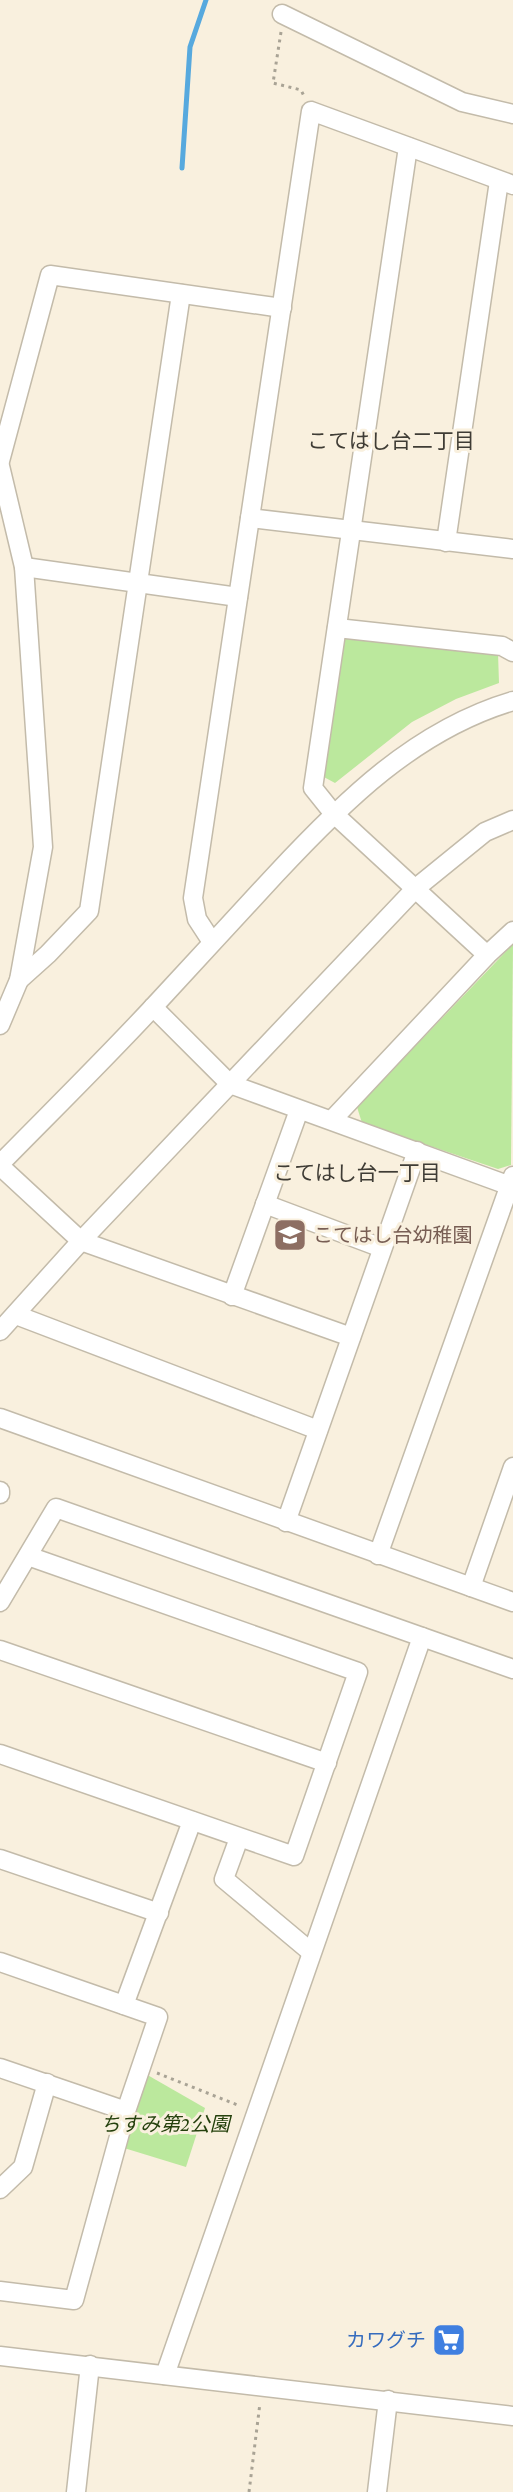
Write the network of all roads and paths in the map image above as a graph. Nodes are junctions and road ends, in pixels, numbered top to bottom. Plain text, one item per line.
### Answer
1 (282, 14) joint
2 (311, 111) junction
3 (513, 114) edge
4 (408, 147) junction
5 (506, 183) edge
6 (181, 294) junction
7 (282, 308) junction
8 (0, 461) edge
9 (0, 466) edge
10 (250, 518) junction
11 (350, 532) junction
12 (446, 542) junction
13 (513, 549) edge
14 (24, 567) junction
15 (138, 582) junction
16 (238, 597) junction
17 (337, 628) junction
18 (513, 652) edge
19 (513, 701) edge
20 (333, 813) junction
21 (513, 820) edge
22 (416, 888) junction
23 (513, 931) edge
24 (212, 942) junction
25 (487, 955) junction
26 (19, 980) junction
27 (153, 1007) junction
28 (0, 1024) edge
29 (230, 1084) junction
30 (298, 1110) junction
31 (332, 1120) junction
32 (417, 1151) junction
33 (0, 1165) edge
34 (512, 1183) edge
35 (265, 1204) junction
36 (81, 1241) junction
37 (382, 1248) junction
38 (232, 1296) junction
39 (16, 1315) junction
40 (0, 1331) edge
41 (351, 1337) junction
42 (0, 1418) edge
43 (318, 1430) junction
44 (513, 1467) edge
45 (286, 1522) junction
46 (378, 1555) junction
47 (28, 1556) junction
48 (471, 1587) junction
49 (0, 1602) edge
50 (513, 1602) edge
51 (422, 1637) junction
52 (0, 1650) edge
53 (513, 1669) edge
54 (0, 1754) edge
55 (327, 1763) junction
56 (192, 1821) junction
57 (239, 1838) junction
58 (0, 1859) edge
59 (159, 1913) junction
60 (311, 1952) junction
61 (0, 1962) edge
62 (124, 2005) junction
63 (141, 2067) junction
64 (0, 2068) edge
65 (47, 2083) junction
66 (126, 2111) junction
67 (255, 2112) junction
68 (0, 2189) edge
69 (0, 2291) edge
70 (1, 2361) edge
71 (90, 2365) junction
72 (165, 2375) junction
73 (262, 2386) junction
74 (388, 2400) junction
75 (513, 2416) edge
76 (76, 2492) edge
77 (249, 2492) edge
78 (377, 2492) edge

1 - 2 path
1 - 3 street
2 - 4 street
2 - 7 street
4 - 5 street
4 - 11 street
5 - 12 street
6 - 7 street
6 - 8 street
6 - 15 street
7 - 10 street
9 - 14 street
10 - 11 street
10 - 16 street
11 - 12 street
11 - 17 street
12 - 13 street
14 - 15 street
14 - 26 street
15 - 16 street
15 - 26 street
16 - 24 street
17 - 18 street
17 - 20 street
19 - 20 street
20 - 22 street
20 - 24 street
21 - 22 street
22 - 25 street
22 - 29 street
23 - 25 street
24 - 27 street
25 - 31 street
26 - 28 street
27 - 29 street
27 - 33 street
29 - 30 street
29 - 36 street
30 - 31 street
30 - 35 street
31 - 32 street
32 - 34 street
32 - 37 street
33 - 36 street
34 - 46 street
35 - 37 street
35 - 38 street
36 - 38 street
36 - 39 street
37 - 41 street
38 - 41 street
39 - 40 street
39 - 43 street
41 - 43 street
42 - 45 street
43 - 45 street
44 - 48 street
45 - 46 street
46 - 48 street
47 - 49 street
47 - 51 street
47 - 55 street
48 - 50 street
51 - 53 street
51 - 60 street
52 - 55 street
54 - 56 street
55 - 57 street
56 - 57 street
56 - 59 street
57 - 60 street
58 - 59 street
59 - 62 street
60 - 67 street
61 - 62 street
62 - 63 street
63 - 66 street
63 - 67 path
64 - 65 street
65 - 66 street
65 - 68 street
66 - 69 street
67 - 72 street
70 - 71 street
71 - 72 street
71 - 76 street
72 - 73 street
73 - 74 street
73 - 77 path
74 - 75 street
74 - 78 street

